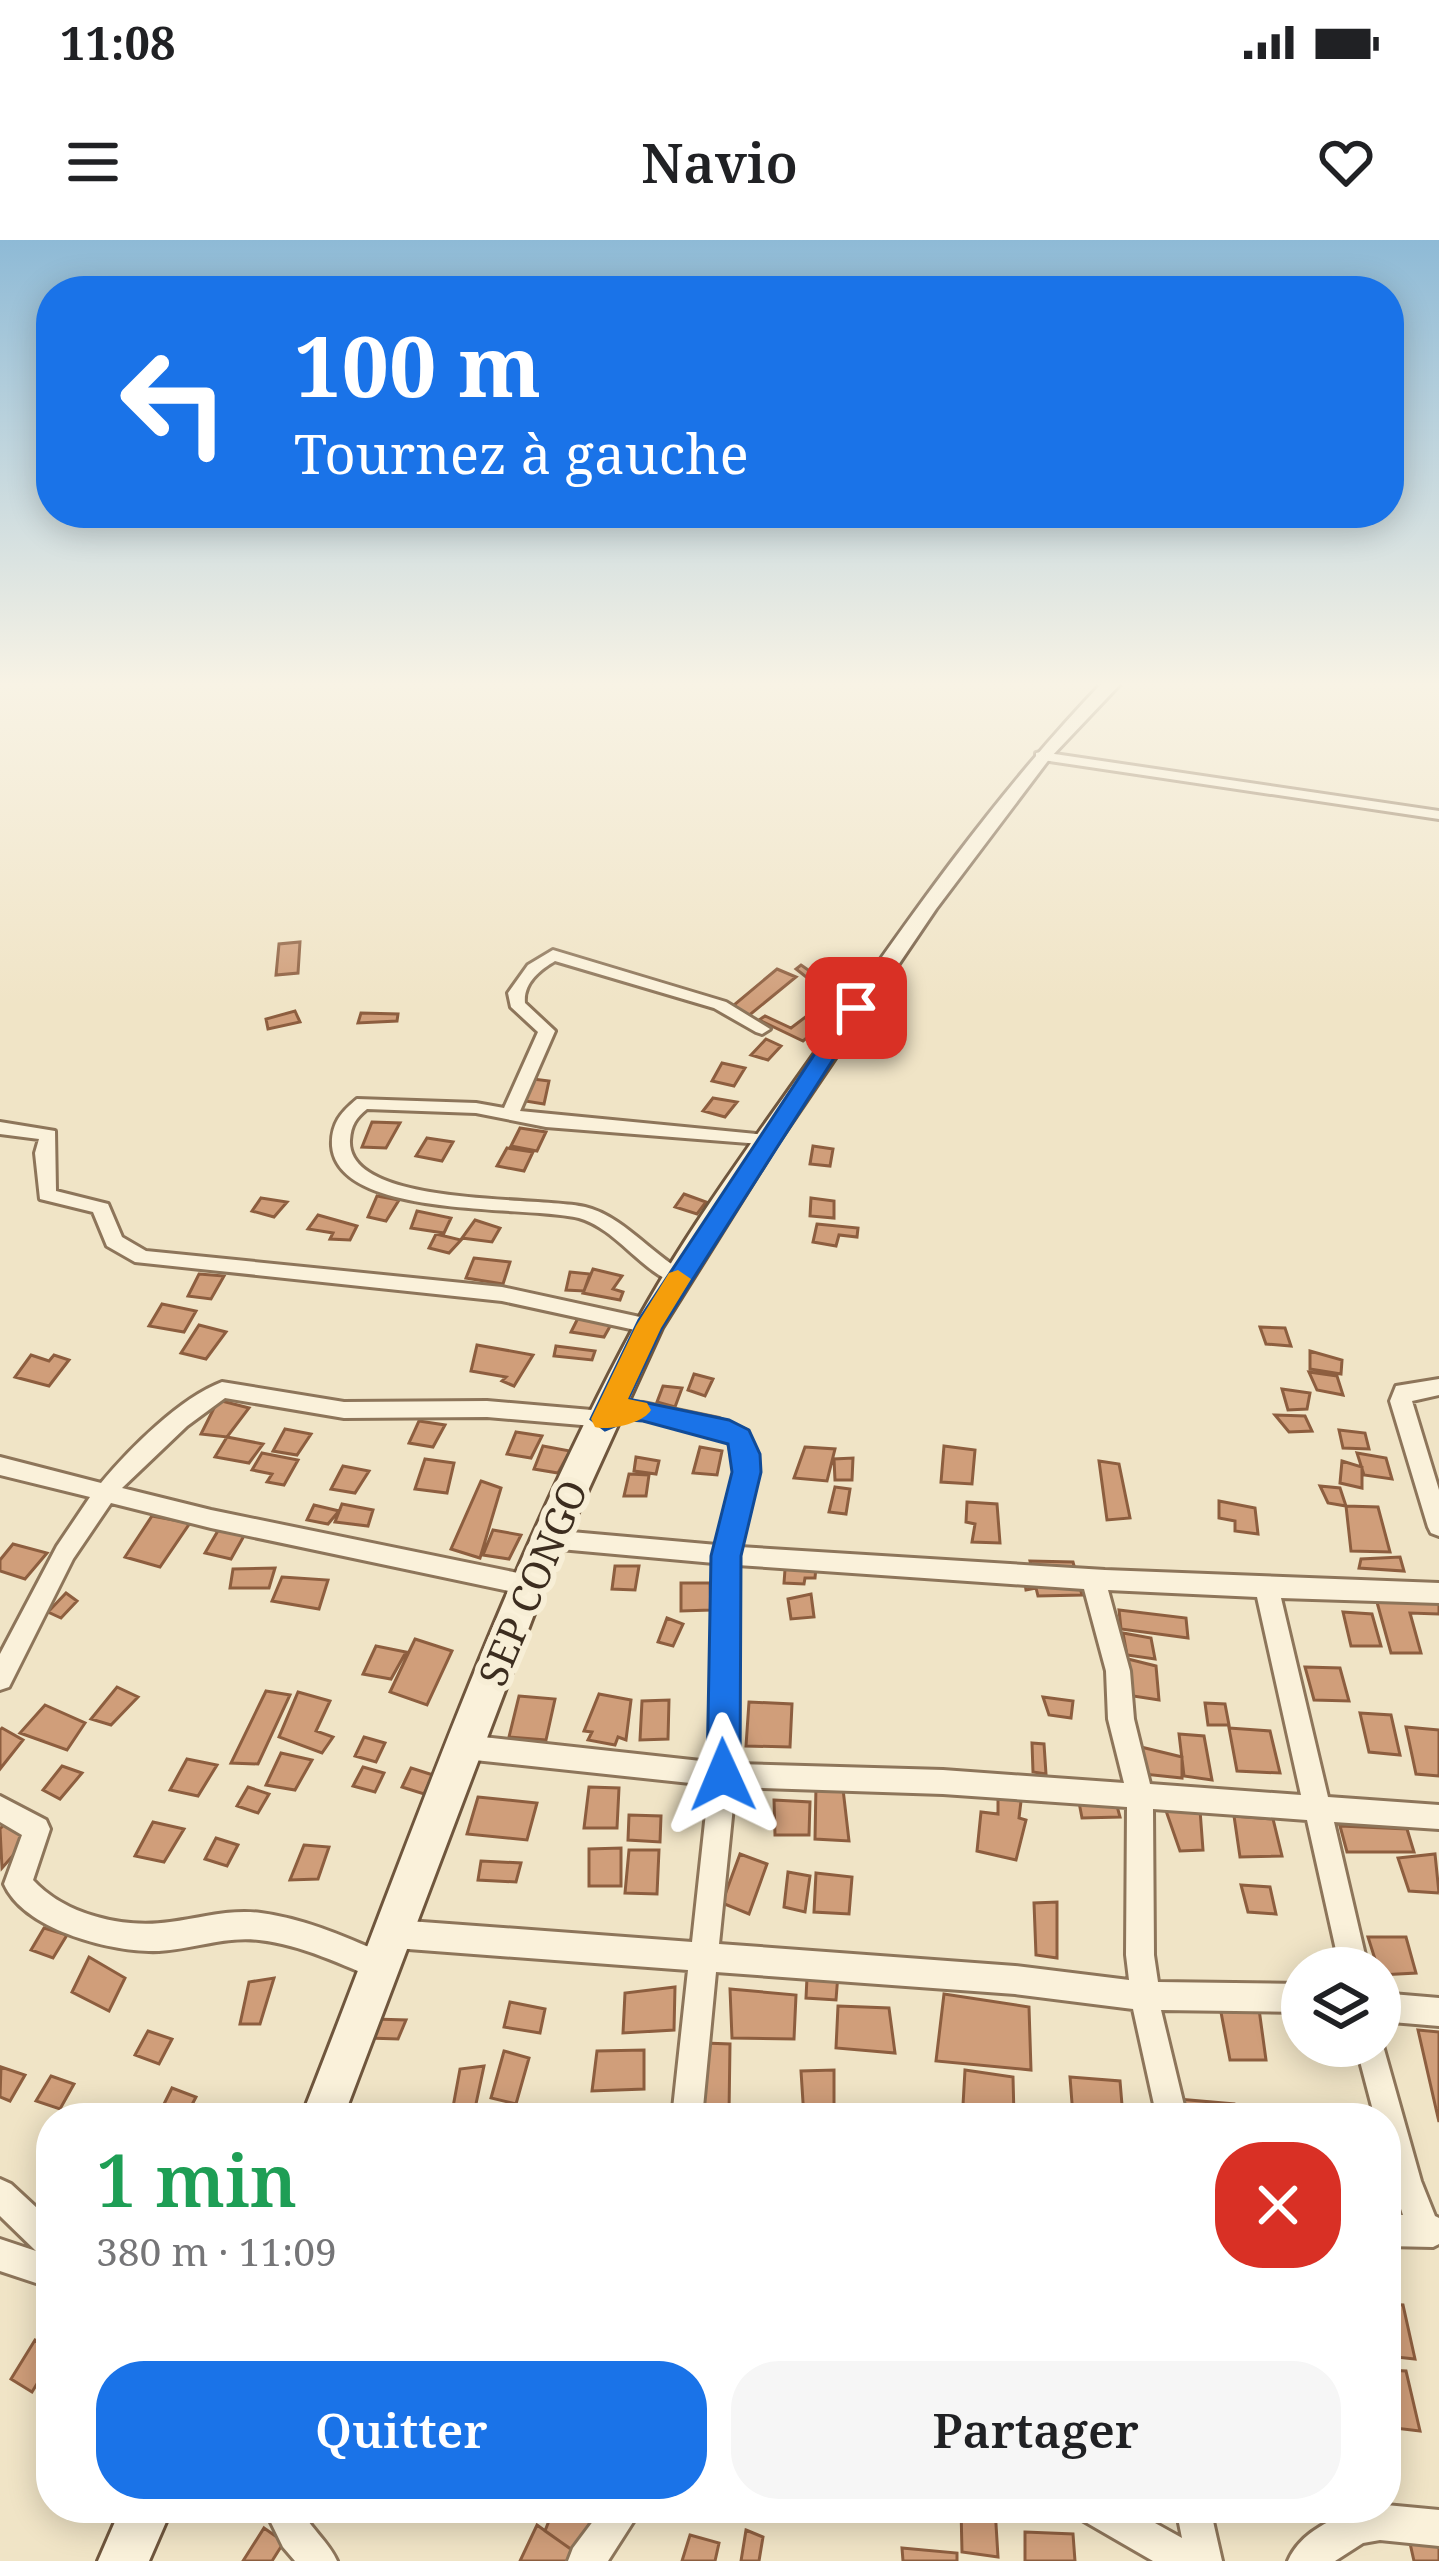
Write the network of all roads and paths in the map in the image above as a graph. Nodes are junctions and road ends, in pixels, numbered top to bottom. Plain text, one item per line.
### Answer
1 (1017, 789) edge
2 (1270, 789) edge
3 (1439, 814) edge
4 (761, 1029) dead end
5 (510, 1114) junction
6 (0, 1128) edge
7 (766, 1141) junction
8 (679, 1278) junction
9 (649, 1326) junction
10 (1439, 1387) edge
11 (605, 1419) junction
12 (0, 1466) edge
13 (102, 1492) junction
14 (1439, 1527) edge
15 (549, 1539) junction
16 (726, 1556) junction
17 (1093, 1578) junction
18 (528, 1585) junction
19 (1267, 1588) junction
20 (1439, 1593) edge
21 (0, 1679) edge
22 (465, 1747) junction
23 (723, 1775) junction
24 (1140, 1797) junction
25 (0, 1808) edge
26 (1319, 1810) junction
27 (1439, 1817) edge
28 (394, 1934) junction
29 (1349, 1947) edge
30 (707, 1955) junction
31 (382, 1966) junction
32 (1145, 1996) junction
33 (1281, 1998) edge
34 (1401, 2009) edge
35 (1439, 2012) edge
36 (1376, 2067) edge
37 (328, 2103) edge
38 (689, 2103) edge
39 (1169, 2103) edge
40 (1385, 2103) edge
41 (1401, 2160) edge
42 (0, 2195) edge
43 (36, 2229) edge
44 (1401, 2230) edge
45 (1432, 2231) edge
46 (0, 2255) edge
47 (36, 2267) edge
48 (140, 2523) edge
49 (288, 2523) edge
50 (614, 2523) edge
51 (1121, 2523) edge
52 (1196, 2523) edge
53 (1359, 2523) edge
54 (1393, 2523) edge
55 (1439, 2528) edge
56 (123, 2561) edge
57 (319, 2561) edge
58 (586, 2561) edge
59 (1188, 2561) edge
60 (1204, 2561) edge
61 (1306, 2561) edge

1 - 7 street, SEP CONGO
2 - 3 street
4 - 5 street
5 - 7 street
5 - 8 street
6 - 9 street
7 - 8 street, SEP CONGO
8 - 9 street, SEP CONGO
9 - 11 street, SEP CONGO
10 - 14 street
11 - 13 street
11 - 15 street, SEP CONGO
11 - 16 street
12 - 13 street
13 - 18 street
13 - 21 street
15 - 16 street
15 - 18 street, SEP CONGO
16 - 17 street
16 - 23 street
17 - 19 street
17 - 24 street
18 - 22 street, SEP CONGO
19 - 20 street
19 - 26 street
22 - 23 street
22 - 28 street, SEP CONGO
23 - 24 street
23 - 30 street
24 - 26 street
24 - 32 street
25 - 31 street
26 - 27 street
26 - 29 street
28 - 30 street
28 - 31 street, SEP CONGO
30 - 32 street
30 - 38 street
31 - 37 street, SEP CONGO
32 - 33 street
32 - 39 street
34 - 35 street
36 - 40 street
41 - 45 street
42 - 43 street
44 - 45 street
46 - 47 street
48 - 56 street
49 - 57 street
50 - 58 street
51 - 59 street
52 - 60 street
53 - 61 street
54 - 55 street

